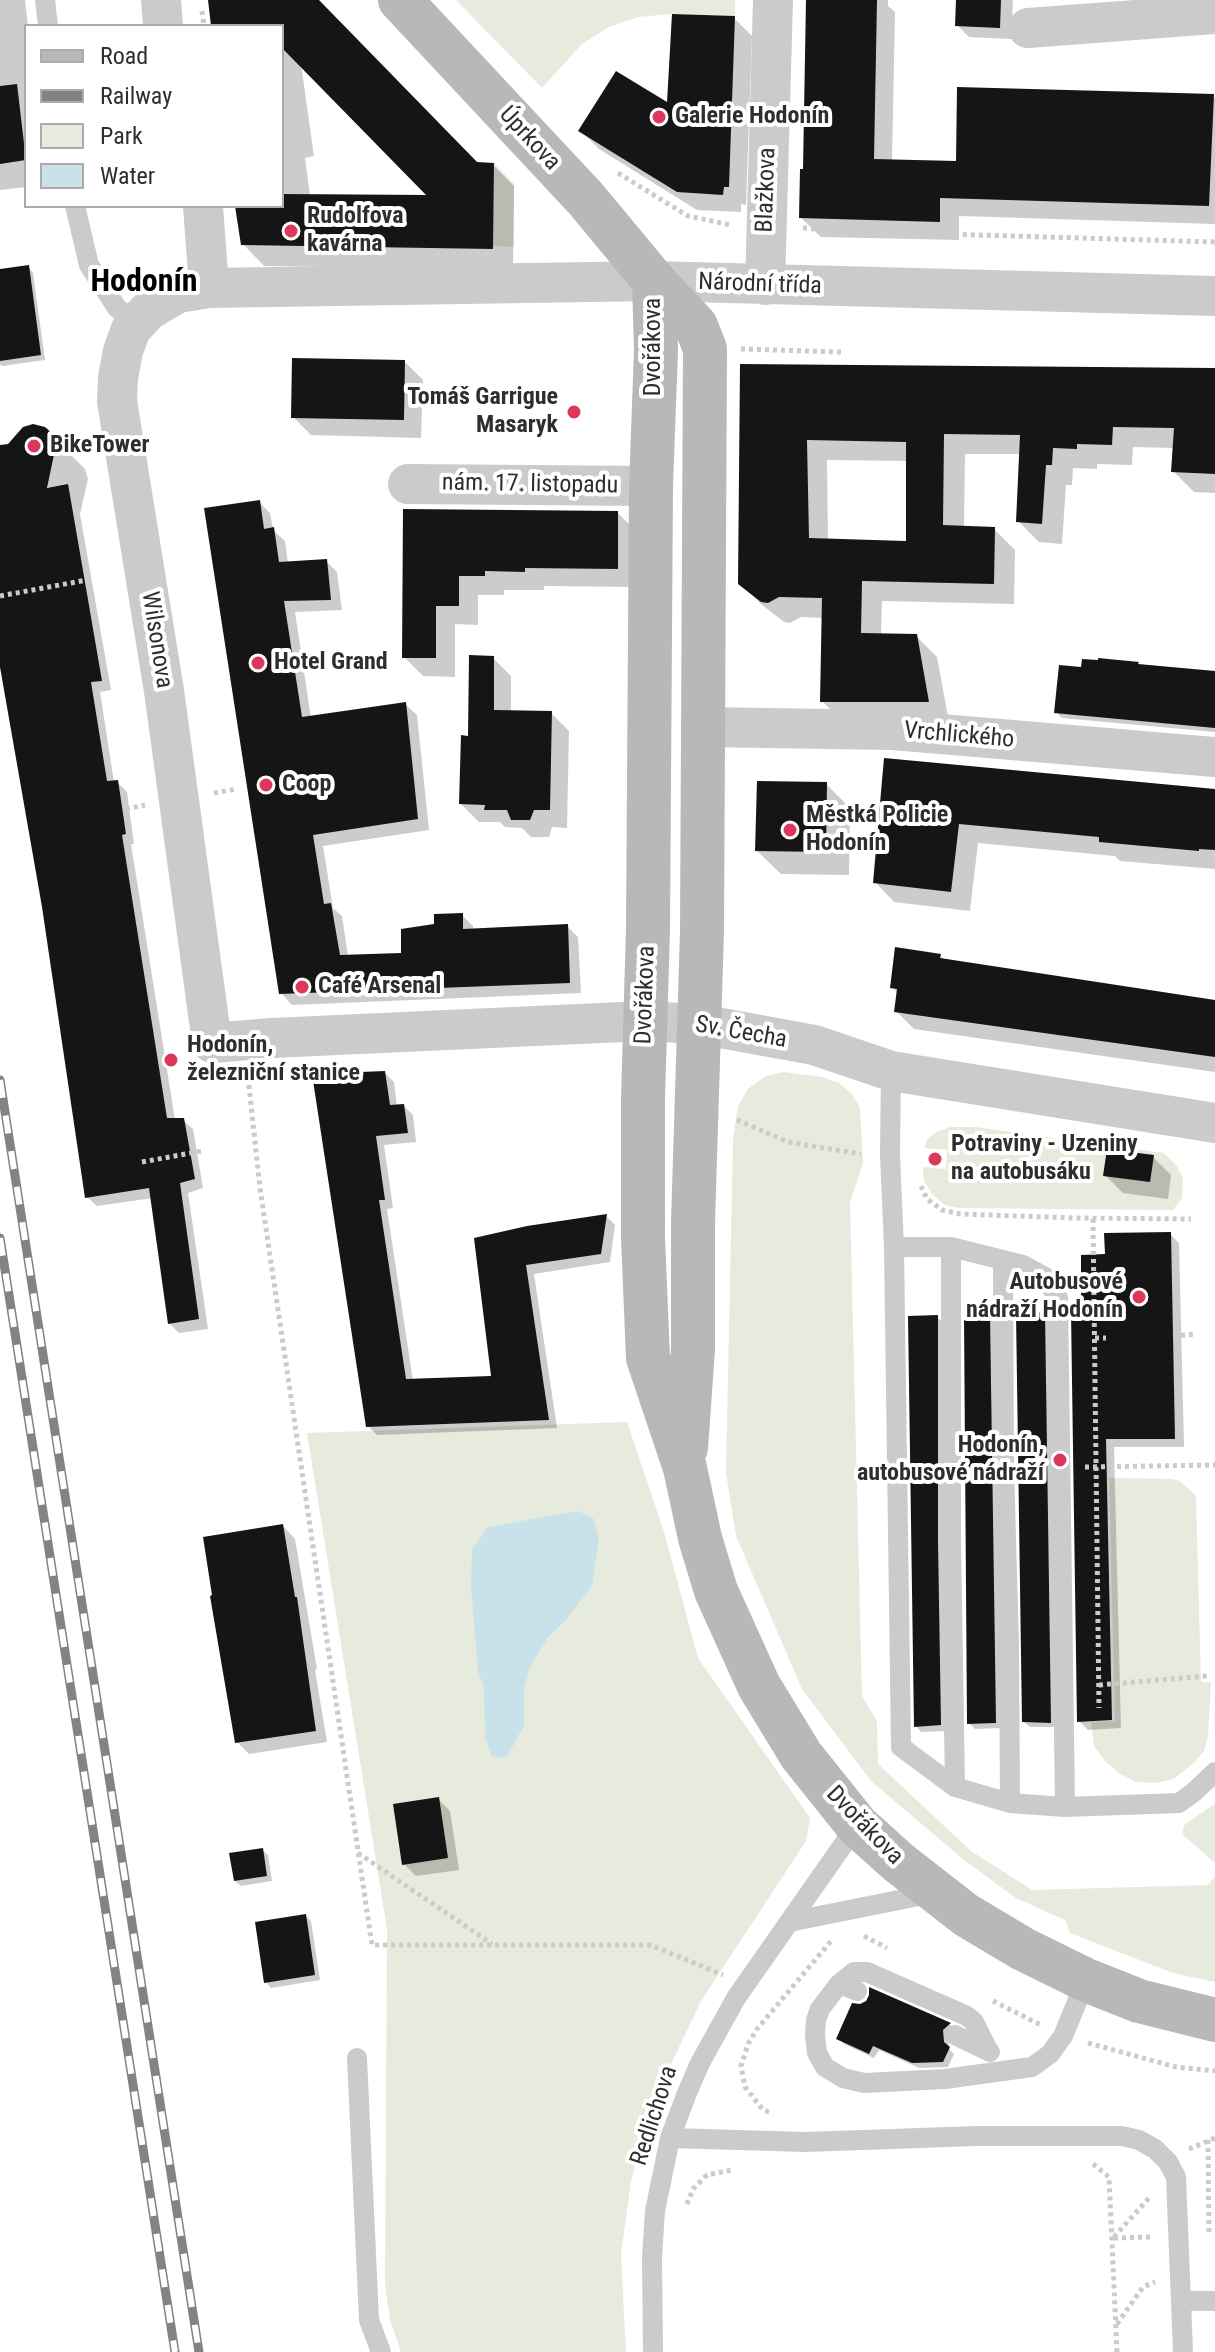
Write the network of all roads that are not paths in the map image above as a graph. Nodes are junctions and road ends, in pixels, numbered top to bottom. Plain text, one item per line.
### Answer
1 (45, 0) edge
2 (161, 0) edge
3 (400, 0) edge
4 (773, 0) edge
5 (1215, 14) edge
6 (48, 24) edge
7 (163, 24) edge
8 (1028, 28) dead end
9 (75, 208) edge
10 (203, 208) edge
11 (654, 281) junction
12 (765, 285) junction
13 (209, 288) junction
14 (1215, 296) edge
15 (137, 323) junction
16 (408, 484) dead end
17 (651, 486) junction
18 (702, 727) junction
19 (1215, 757) edge
20 (645, 1021) junction
21 (699, 1024) junction
22 (228, 1041) joint
23 (891, 1071) junction
24 (1215, 1123) edge
25 (894, 1247) junction
26 (951, 1247) junction
27 (1003, 1260) junction
28 (685, 1468) junction
29 (1215, 1772) edge
30 (955, 1787) junction
31 (1010, 1803) junction
32 (1065, 1807) junction
33 (857, 1825) junction
34 (936, 1893) junction
35 (789, 1922) junction
36 (1086, 1980) junction
37 (1215, 2020) edge
38 (955, 2035) dead end
39 (988, 2050) junction
40 (357, 2058) dead end
41 (1006, 2070) junction
42 (670, 2138) junction
43 (1182, 2301) junction
44 (1215, 2301) edge
45 (381, 2352) edge
46 (653, 2352) edge
47 (1183, 2352) edge

1 - 6 lane
2 - 7 street
3 - 11 main road, Úprkova
4 - 12 street, Blažkova
5 - 8 street
9 - 15 lane
10 - 13 street
11 - 12 street, Národní třída
11 - 13 street, Národní třída
11 - 17 main road, Dvořákova
11 - 18 main road, Dvořákova
12 - 14 street, Národní třída
13 - 15 street, Wilsonova
15 - 22 street, Wilsonova
16 - 17 street, nám. 17. listopadu
17 - 20 main road, Dvořákova
18 - 19 street, Vrchlického
18 - 21 main road, Dvořákova
20 - 21 street, Sv. Čecha
20 - 22 street, Sv. Čecha
20 - 28 main road, Dvořákova
21 - 23 street, Sv. Čecha
21 - 28 main road, Dvořákova
23 - 24 street, Sv. Čecha
23 - 25 lane
25 - 26 lane
25 - 30 lane
26 - 27 lane
26 - 30 lane
27 - 31 lane
27 - 32 lane
28 - 33 main road, Dvořákova
29 - 32 lane
30 - 31 lane
31 - 32 lane
33 - 34 main road, Dvořákova
33 - 35 lane, Redlichova
34 - 35 lane
34 - 36 main road, Dvořákova
35 - 42 lane, Redlichova
36 - 37 main road, Dvořákova
36 - 41 lane
38 - 39 lane
39 - 41 lane
39 - 41 lane
40 - 45 lane
42 - 43 lane
42 - 46 lane, Redlichova
43 - 44 lane
43 - 47 lane

